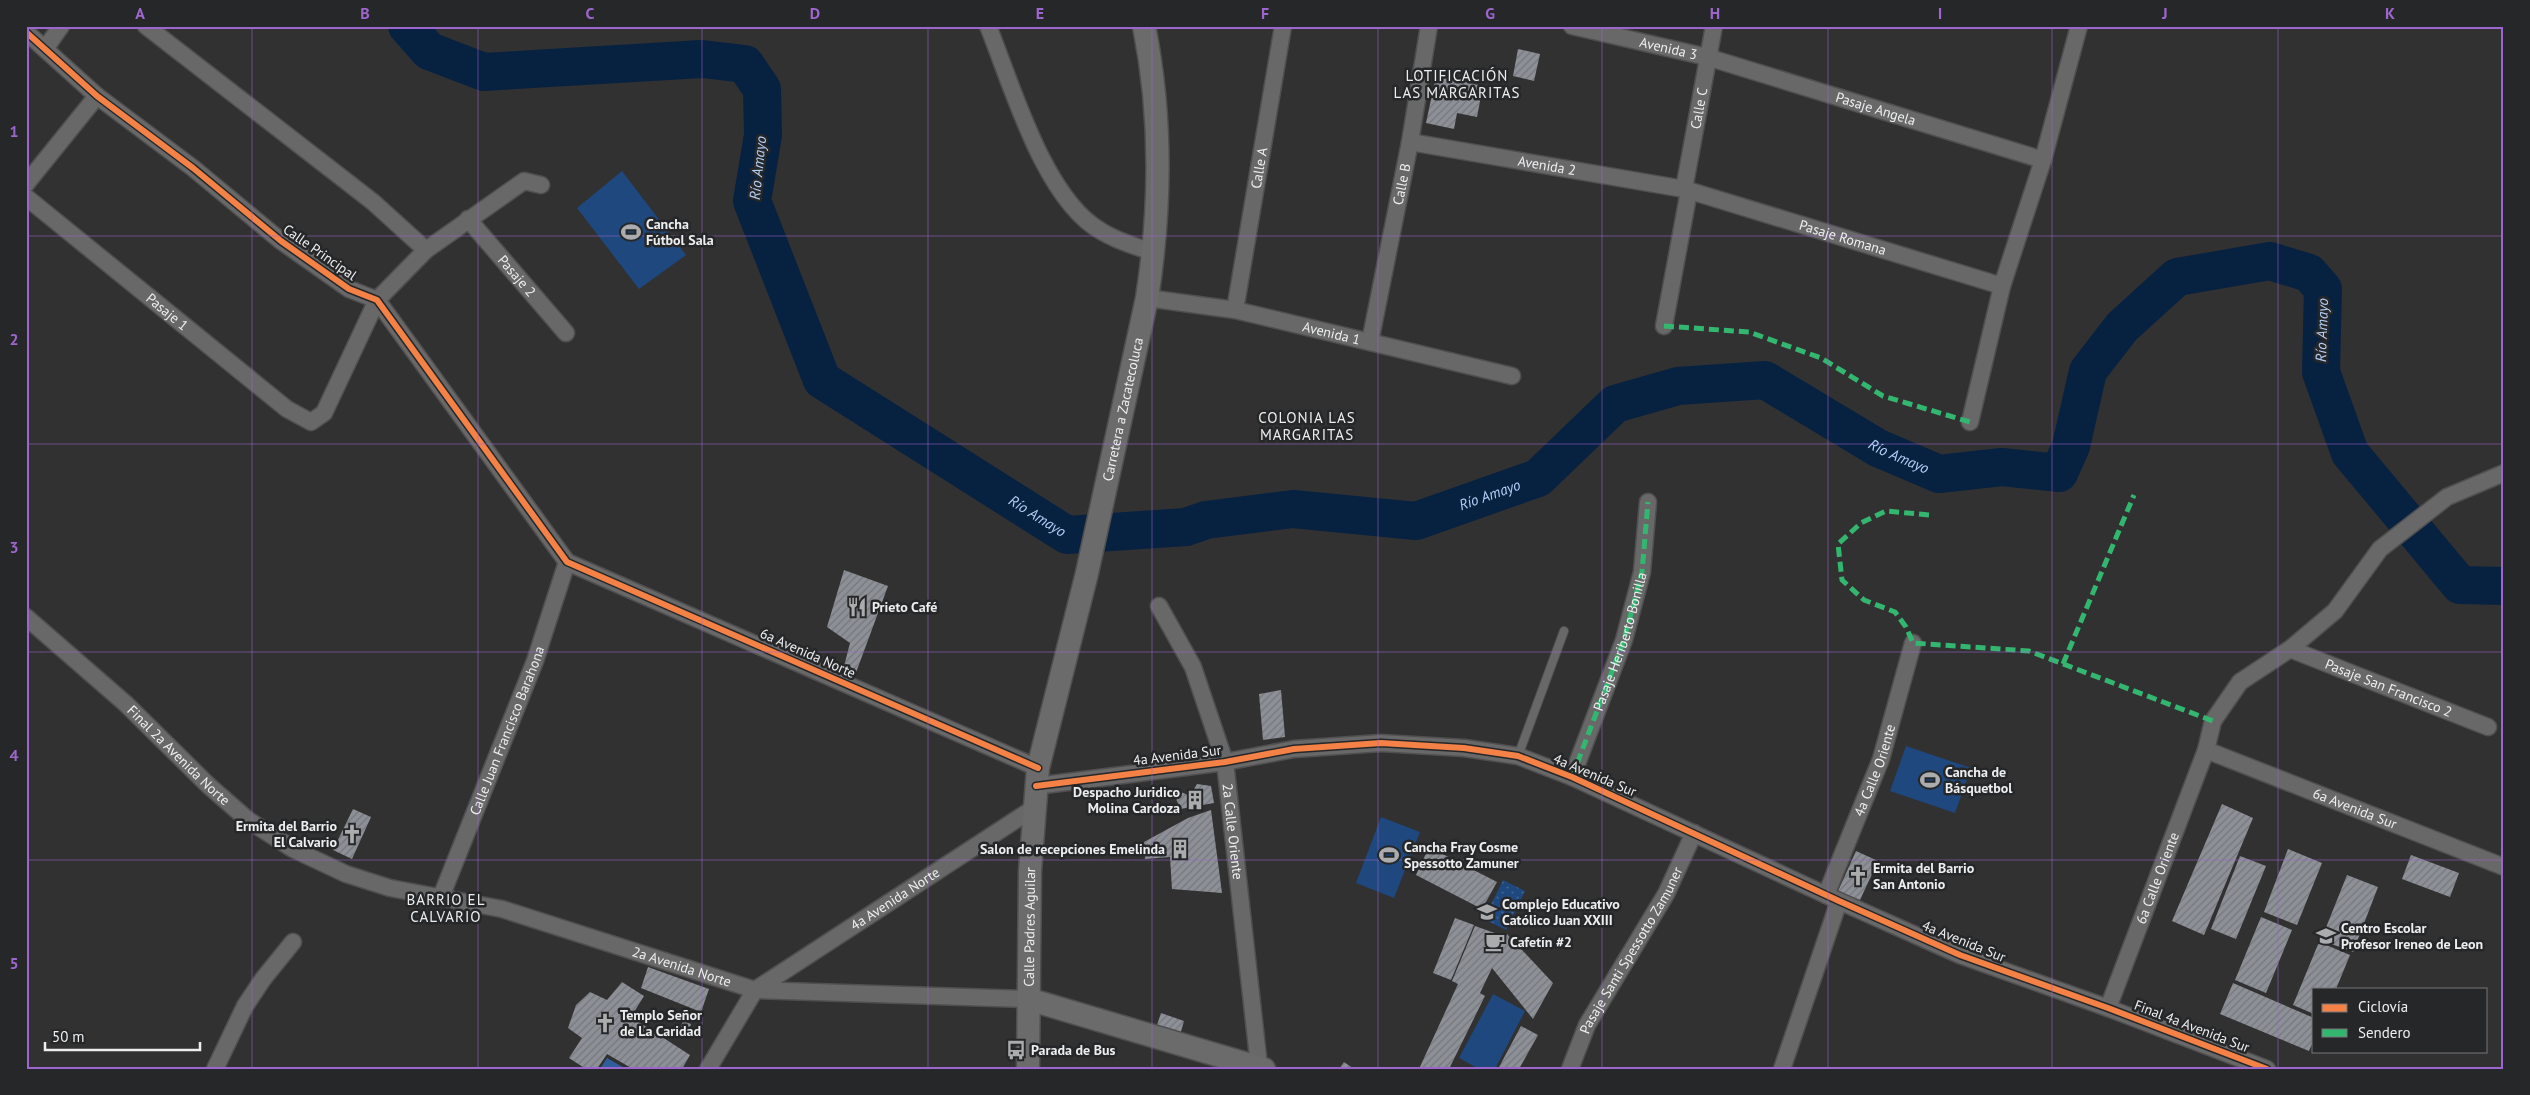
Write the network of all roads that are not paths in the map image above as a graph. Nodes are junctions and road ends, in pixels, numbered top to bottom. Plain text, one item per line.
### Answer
1 (61, 26) edge
2 (146, 26) edge
3 (988, 26) edge
4 (1144, 26) edge
5 (1283, 26) edge
6 (1429, 26) edge
7 (1572, 26) edge
8 (1714, 26) edge
9 (2079, 26) edge
10 (26, 32) edge
11 (45, 49) junction
12 (1707, 57) junction
13 (98, 96) junction
14 (1410, 142) junction
15 (2043, 160) junction
16 (26, 184) edge
17 (540, 185) dead end
18 (1686, 190) junction
19 (26, 197) edge
20 (468, 219) junction
21 (426, 250) junction
22 (1154, 252) junction
23 (2002, 286) junction
24 (1147, 298) junction
25 (377, 300) junction
26 (1235, 310) junction
27 (1664, 326) dead end
28 (566, 333) dead end
29 (1370, 342) junction
30 (1512, 376) dead end
31 (1970, 422) dead end
32 (2504, 473) edge
33 (1648, 502) dead end
34 (567, 562) junction
35 (1159, 606) dead end
36 (26, 617) edge
37 (1564, 630) dead end
38 (1913, 643) dead end
39 (2290, 649) junction
40 (2488, 726) dead end
41 (2206, 750) junction
42 (1518, 756) junction
43 (1225, 762) junction
44 (1037, 777) junction
45 (1572, 777) junction
46 (1034, 808) junction
47 (1694, 833) junction
48 (2504, 867) edge
49 (346, 874) joint
50 (441, 896) junction
51 (1832, 898) junction
52 (293, 942) dead end
53 (755, 990) junction
54 (1028, 999) junction
55 (2108, 1008) junction
56 (1260, 1068) edge
57 (215, 1069) edge
58 (708, 1069) edge
59 (1028, 1069) edge
60 (1570, 1069) edge
61 (1782, 1069) edge
62 (2267, 1069) edge

1 - 11 street
2 - 21 street
3 - 22 street
4 - 22 main road, Carretera a Zacatecoluca
5 - 26 street, Calle A
6 - 14 street, Calle B
7 - 12 street, Avenida 3
8 - 12 street, Calle C
9 - 15 street
10 - 11 street, Calle Principal
11 - 13 street, Calle Principal
12 - 15 street, Pasaje Angela
12 - 18 street, Calle C
13 - 16 street
13 - 25 street, Calle Principal
14 - 18 street, Avenida 2
14 - 29 street, Calle B
15 - 23 street
17 - 20 street
18 - 23 street, Pasaje Romana
18 - 27 street, Calle C
19 - 25 street, Pasaje 1
20 - 21 street
20 - 28 street, Pasaje 2
21 - 25 street
22 - 24 main road, Carretera a Zacatecoluca
23 - 31 street
24 - 26 street, Avenida 1
24 - 44 main road, Carretera a Zacatecoluca
25 - 34 street
26 - 29 street, Avenida 1
29 - 30 street, Avenida 1
32 - 39 street, 6a Calle Oriente
33 - 45 street, Pasaje Heriberto Bonilla
34 - 44 street, 6a Avenida Norte
34 - 50 street, Calle Juan Francisco Barahona
35 - 43 street, 2a Calle Oriente
36 - 49 street, Final 2a Avenida Norte
37 - 42 lane
38 - 51 street, 4a Calle Oriente
39 - 40 street, Pasaje San Francisco 2
39 - 41 street, 6a Calle Oriente
41 - 48 street, 6a Avenida Sur
41 - 55 street, 6a Calle Oriente
42 - 43 street, 4a Avenida Sur
42 - 45 street, 4a Avenida Sur
43 - 44 street, 4a Avenida Sur
43 - 56 street, 2a Calle Oriente
44 - 46 main road, Calle Padres Aguilar
45 - 47 street, 4a Avenida Sur
46 - 53 street, 4a Avenida Norte
46 - 54 main road, Calle Padres Aguilar
47 - 51 street, 4a Avenida Sur
47 - 60 street, Pasaje Santi Spessotto Zamuner
49 - 50 street, 2a Avenida Norte
50 - 53 street, 2a Avenida Norte
51 - 55 street, 4a Avenida Sur
51 - 61 street, 4a Calle Oriente
52 - 57 street
53 - 54 street, 2a Avenida Norte
53 - 58 street
54 - 56 main road
54 - 59 main road, Calle Padres Aguilar
55 - 62 street, Final 4a Avenida Sur

